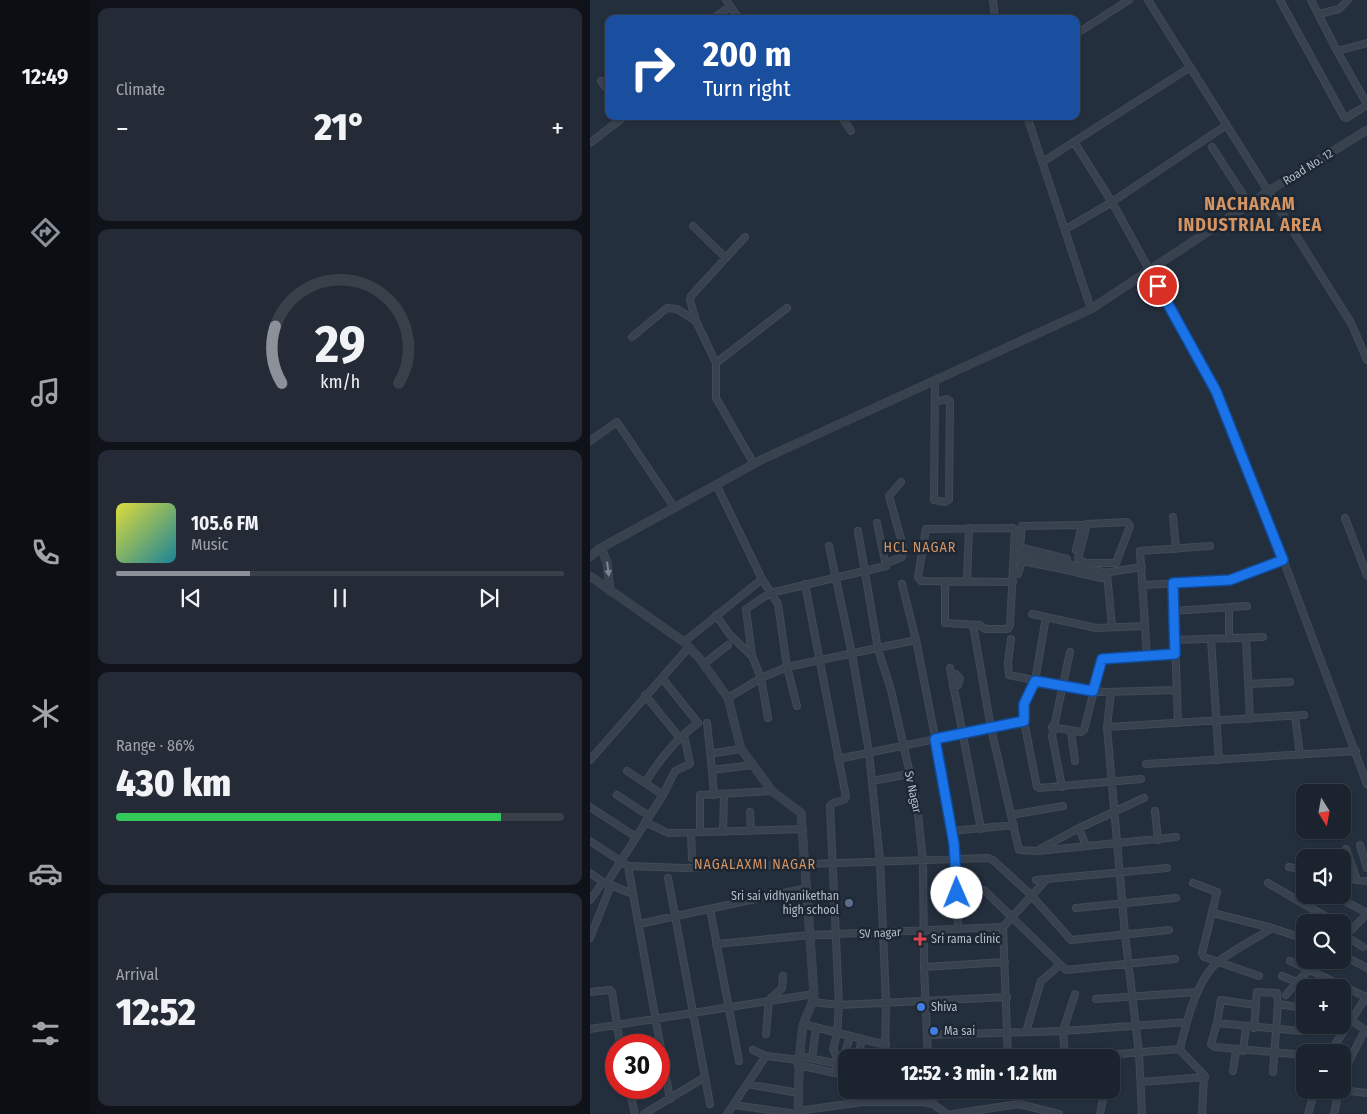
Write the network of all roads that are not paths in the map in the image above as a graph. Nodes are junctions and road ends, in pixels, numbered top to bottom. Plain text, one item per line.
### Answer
1 (992, 0) edge
2 (1129, 0) edge
3 (1148, 0) edge
4 (1280, 0) edge
5 (1312, 0) edge
6 (1348, 0) edge
7 (728, 3) edge
8 (1318, 14) junction
9 (716, 15) edge
10 (736, 15) edge
11 (994, 15) edge
12 (1080, 31) edge
13 (1367, 43) edge
14 (1337, 51) junction
15 (1189, 68) junction
16 (601, 81) dead end
17 (605, 86) edge
18 (1367, 104) edge
19 (620, 120) edge
20 (844, 120) edge
21 (1029, 120) edge
22 (1225, 126) junction
23 (1367, 130) edge
24 (851, 132) dead end
25 (1074, 142) junction
26 (590, 143) edge
27 (1212, 148) dead end
28 (1044, 161) junction
29 (1269, 191) junction
30 (1112, 202) junction
31 (1249, 204) junction
32 (694, 226) dead end
33 (1066, 229) junction
34 (745, 238) dead end
35 (726, 258) junction
36 (1149, 270) junction
37 (787, 308) dead end
38 (1091, 309) junction
39 (696, 321) junction
40 (632, 337) dead end
41 (1367, 360) edge
42 (716, 362) junction
43 (935, 381) junction
44 (936, 402) junction
45 (590, 441) edge
46 (754, 464) junction
47 (901, 482) dead end
48 (716, 484) junction
49 (674, 507) junction
50 (1173, 517) dead end
51 (1345, 518) dead end
52 (877, 524) dead end
53 (969, 528) junction
54 (858, 531) dead end
55 (829, 546) dead end
56 (1210, 546) dead end
57 (600, 548) junction
58 (1176, 549) junction
59 (590, 550) edge
60 (1014, 554) junction
61 (1023, 554) junction
62 (590, 557) edge
63 (1283, 560) junction
64 (887, 563) junction
65 (1065, 564) junction
66 (1084, 565) junction
67 (1142, 567) junction
68 (866, 571) junction
69 (1108, 573) junction
70 (1018, 574) dead end
71 (1367, 575) edge
72 (590, 576) edge
73 (835, 578) junction
74 (1101, 578) dead end
75 (762, 579) junction
76 (945, 582) junction
77 (967, 582) junction
78 (1013, 582) junction
79 (1173, 583) junction
80 (805, 584) junction
81 (902, 584) dead end
82 (1144, 585) junction
83 (610, 591) junction
84 (770, 593) junction
85 (738, 598) junction
86 (1247, 606) dead end
87 (1229, 607) junction
88 (746, 609) junction
89 (1174, 611) junction
90 (1032, 614) dead end
91 (716, 615) junction
92 (1046, 617) junction
93 (973, 625) junction
94 (1145, 626) junction
95 (1112, 627) junction
96 (1263, 637) dead end
97 (1246, 638) junction
98 (1011, 639) dead end
99 (1211, 639) junction
100 (1229, 639) junction
101 (916, 640) junction
102 (1174, 640) junction
103 (686, 644) junction
104 (728, 644) dead end
105 (878, 649) junction
106 (1070, 652) dead end
107 (852, 654) junction
108 (1175, 654) junction
109 (752, 656) junction
110 (1147, 656) junction
111 (819, 660) junction
112 (704, 664) junction
113 (787, 667) junction
114 (950, 671) dead end
115 (662, 678) junction
116 (761, 678) junction
117 (1035, 681) junction
118 (1290, 682) dead end
119 (1248, 684) junction
120 (1062, 686) junction
121 (1177, 690) junction
122 (1093, 691) junction
123 (1111, 692) junction
124 (644, 695) junction
125 (728, 698) junction
126 (797, 706) dead end
127 (1304, 715) dead end
128 (1294, 716) junction
129 (768, 718) dead end
130 (1250, 719) junction
131 (1024, 721) junction
132 (1216, 721) junction
133 (707, 722) dead end
134 (1178, 723) junction
135 (1052, 727) junction
136 (1107, 727) junction
137 (991, 728) junction
138 (1071, 731) junction
139 (961, 734) junction
140 (679, 737) junction
141 (935, 739) junction
142 (902, 745) junction
143 (741, 749) junction
144 (1356, 751) junction
145 (870, 752) junction
146 (714, 754) dead end
147 (1300, 755) junction
148 (838, 759) junction
149 (590, 760) edge
150 (1220, 760) junction
151 (1075, 761) dead end
152 (1146, 764) dead end
153 (752, 765) junction
154 (712, 770) junction
155 (627, 771) dead end
156 (909, 774) junction
157 (1141, 779) dead end
158 (872, 781) junction
159 (1112, 782) junction
160 (645, 783) junction
161 (1367, 784) edge
162 (1062, 787) junction
163 (772, 791) junction
164 (617, 795) dead end
165 (663, 795) junction
166 (714, 795) junction
167 (724, 795) junction
168 (1144, 798) dead end
169 (1064, 806) dead end
170 (590, 807) edge
171 (1115, 810) junction
172 (1155, 811) dead end
173 (750, 812) dead end
174 (1011, 815) junction
175 (647, 819) junction
176 (1014, 825) junction
177 (1079, 828) junction
178 (803, 829) junction
179 (981, 829) junction
180 (751, 831) junction
181 (952, 831) junction
182 (700, 832) junction
183 (723, 832) junction
184 (691, 833) junction
185 (636, 837) junction
186 (1176, 837) dead end
187 (1158, 840) junction
188 (590, 841) edge
189 (1118, 844) junction
190 (1086, 846) junction
191 (1360, 846) dead end
192 (1038, 851) junction
193 (956, 857) junction
194 (692, 858) dead end
195 (621, 860) junction
196 (880, 861) junction
197 (923, 861) junction
198 (833, 863) junction
199 (1351, 864) edge
200 (806, 865) junction
201 (628, 866) junction
202 (1289, 867) dead end
203 (1167, 868) dead end
204 (1296, 868) edge
205 (1367, 868) edge
206 (590, 873) edge
207 (1121, 874) junction
208 (668, 878) dead end
209 (1351, 879) edge
210 (1036, 880) dead end
211 (1356, 880) junction
212 (1045, 881) junction
213 (1367, 881) edge
214 (607, 883) junction
215 (1193, 883) dead end
216 (1268, 884) dead end
217 (807, 888) junction
218 (984, 890) dead end
219 (634, 894) junction
220 (1031, 896) junction
221 (1176, 898) dead end
222 (590, 900) edge
223 (1350, 904) edge
224 (1123, 905) junction
225 (1076, 908) dead end
226 (710, 909) junction
227 (1213, 913) junction
228 (1367, 913) edge
229 (1321, 914) edge
230 (675, 917) junction
231 (1011, 917) junction
232 (639, 924) junction
233 (1004, 927) junction
234 (958, 928) junction
235 (1272, 928) junction
236 (1169, 930) dead end
237 (1351, 930) edge
238 (923, 931) junction
239 (882, 932) junction
240 (1125, 934) junction
241 (810, 935) junction
242 (838, 935) junction
243 (1296, 936) edge
244 (590, 938) edge
245 (1351, 939) edge
246 (716, 944) junction
247 (1363, 947) dead end
248 (1175, 960) dead end
249 (1351, 960) edge
250 (1290, 961) dead end
251 (1005, 962) junction
252 (1218, 962) junction
253 (1060, 965) junction
254 (1128, 965) junction
255 (924, 967) junction
256 (1367, 968) edge
257 (1308, 970) junction
258 (783, 976) dead end
259 (1260, 976) dead end
260 (1282, 976) dead end
261 (1300, 979) edge
262 (1296, 981) edge
263 (1296, 984) edge
264 (590, 992) edge
265 (1197, 992) junction
266 (1075, 994) dead end
267 (1132, 995) junction
268 (1286, 995) dead end
269 (1366, 996) edge
270 (1007, 997) junction
271 (814, 998) junction
272 (1096, 999) dead end
273 (769, 1000) junction
274 (926, 1001) junction
275 (886, 1002) junction
276 (1278, 1004) junction
277 (839, 1005) junction
278 (728, 1006) junction
279 (1256, 1006) junction
280 (693, 1013) junction
281 (1351, 1018) edge
282 (656, 1019) junction
283 (1351, 1020) edge
284 (1187, 1022) junction
285 (1216, 1023) junction
286 (804, 1024) junction
287 (1135, 1025) junction
288 (616, 1026) junction
289 (1246, 1027) junction
290 (816, 1028) junction
291 (1254, 1028) junction
292 (590, 1029) edge
293 (1276, 1030) junction
294 (1366, 1030) edge
295 (1063, 1031) junction
296 (1026, 1032) junction
297 (1007, 1033) junction
298 (618, 1034) edge
299 (659, 1034) edge
300 (766, 1034) dead end
301 (838, 1034) junction
302 (928, 1035) junction
303 (850, 1037) junction
304 (862, 1040) junction
305 (886, 1045) junction
306 (846, 1049) edge
307 (860, 1049) edge
308 (886, 1049) edge
309 (928, 1049) edge
310 (1008, 1049) edge
311 (1064, 1049) edge
312 (1180, 1049) junction
313 (753, 1050) dead end
314 (1240, 1050) junction
315 (1139, 1053) junction
316 (1274, 1053) junction
317 (1120, 1054) edge
318 (1296, 1054) edge
319 (766, 1056) junction
320 (1351, 1057) edge
321 (812, 1058) junction
322 (798, 1060) junction
323 (740, 1061) dead end
324 (838, 1062) junction
325 (1234, 1071) dead end
326 (1272, 1072) dead end
327 (705, 1077) junction
328 (1204, 1077) junction
329 (1141, 1082) junction
330 (747, 1084) junction
331 (1351, 1091) edge
332 (798, 1093) junction
333 (1367, 1093) edge
334 (632, 1099) edge
335 (670, 1099) joint
336 (933, 1099) edge
337 (1018, 1099) edge
338 (1103, 1099) edge
339 (1312, 1099) edge
340 (1338, 1099) edge
341 (862, 1102) joint
342 (710, 1104) dead end
343 (933, 1104) junction
344 (1019, 1104) junction
345 (734, 1105) junction
346 (996, 1111) edge
347 (795, 1113) edge
348 (635, 1114) edge
349 (644, 1114) edge
350 (727, 1114) edge
351 (948, 1114) edge
352 (953, 1114) edge
353 (1059, 1114) edge
354 (1100, 1114) edge
355 (1142, 1114) edge
356 (1202, 1114) edge
357 (1308, 1114) edge
358 (1334, 1114) edge

1 - 11 street
2 - 12 street
3 - 15 street
4 - 18 street
5 - 8 street
6 - 8 street
7 - 9 street
7 - 10 street
8 - 14 street
13 - 14 street
14 - 18 street
15 - 22 street
15 - 25 street
16 - 17 street
19 - 26 street
20 - 24 street
21 - 28 street
22 - 29 street
22 - 30 street
23 - 29 street, Road No. 12
25 - 28 street
25 - 30 street
27 - 31 street
28 - 33 street
29 - 31 street, Road No. 12
29 - 41 street
30 - 33 street
30 - 36 street
31 - 36 street, Road No. 12
32 - 35 street
33 - 38 street
34 - 35 street
35 - 39 street
36 - 38 street, Road No. 12
36 - 63 street
37 - 42 street
38 - 43 street, Road No. 12
39 - 40 street
39 - 42 street
42 - 46 street
43 - 44 street
43 - 46 street, Road No. 12
44 - 44 street
45 - 49 street
46 - 48 street, Road No. 12
47 - 64 street
48 - 49 street, Road No. 12
48 - 75 street
49 - 57 street, Road No. 12
50 - 58 street
51 - 71 street
52 - 64 street
53 - 60 street
53 - 76 street
53 - 77 street
54 - 68 street, Sv Nagar
55 - 73 street
56 - 58 street
57 - 59 street
57 - 62 street
57 -> 83 street
58 - 67 street
60 - 61 street
60 - 78 street
61 - 65 street
61 - 65 street
61 - 70 street
63 - 79 street
63 - 144 street
64 - 68 street
65 - 66 street
65 - 74 street
66 - 66 street
66 - 69 street
67 - 69 street
67 - 82 street
68 - 73 street
68 - 105 street, Sv Nagar
69 - 95 street
72 - 83 street
73 - 80 street
73 - 107 street
75 - 84 street
75 - 85 street
76 - 77 street
76 - 93 street
77 - 78 street
78 - 93 street
79 - 82 street
79 - 89 street
80 - 84 street
80 - 111 street
81 - 101 street
82 - 94 street
83 - 103 street
84 - 88 street
84 - 113 street
85 - 88 street
85 - 91 street
86 - 87 street
87 - 89 street
87 - 100 street
88 - 109 street
89 - 102 street
90 - 92 street
91 - 103 street
91 - 109 street
92 - 95 street
92 - 117 street
93 - 137 street
94 - 95 street
94 - 110 street
96 - 97 street
97 - 100 street
97 - 119 street
98 - 117 street
99 - 100 street
99 - 102 street
99 - 132 street
101 - 105 street
101 - 141 street
102 - 108 street
103 - 112 street
103 - 115 street
104 - 112 street
105 - 107 street
105 - 142 street, Sv Nagar
106 - 120 street
107 - 111 street
107 - 145 street
108 - 110 street
108 - 121 street
109 - 116 street
110 - 122 street
111 - 113 street
111 - 148 street
112 - 125 street
113 - 116 street
113 - 126 street
114 - 139 street
115 - 124 street
115 - 140 street
116 - 125 street
116 - 129 street
117 - 120 street
117 - 131 street
118 - 119 street
119 - 130 street
120 - 122 street
120 - 135 street
121 - 123 street
121 - 134 street
122 - 123 street
122 - 138 street
123 - 136 street
124 - 140 street
124 - 149 street
125 - 143 street
127 - 128 street
128 - 130 street
128 - 147 street
130 - 132 street
131 - 137 street
131 - 162 street
132 - 134 street
132 - 150 street
133 - 154 street
134 - 136 street
135 - 138 street
135 - 162 street
136 - 159 street
137 - 139 street
137 - 174 street
138 - 151 street
139 - 141 street
139 - 179 street
140 - 160 street
140 - 165 street
141 - 142 street
141 - 181 street
142 - 145 street
142 - 156 street, Sv Nagar
143 - 146 street
143 - 153 street
144 - 147 street
144 - 161 street
145 - 148 street
145 - 158 street
147 - 150 street
148 - 198 street
150 - 152 street
153 - 154 street
153 - 163 street
154 - 166 street
155 - 160 street
156 - 158 street
156 - 197 street, Sv Nagar
157 - 159 street
158 - 196 street
159 - 162 street
159 - 171 street
160 - 165 street
163 - 167 street
163 - 178 street
164 - 175 street
165 - 175 street
166 - 167 street
166 - 182 street
167 - 183 street
168 - 171 street
169 - 174 street
170 - 185 street
171 - 177 street
171 - 189 street
172 - 187 street
173 - 180 street
174 - 176 street
175 - 184 street
175 - 185 street
176 - 179 street
176 - 192 street
177 - 190 street
177 - 192 street
178 - 180 street
178 - 200 street
179 - 181 street
180 - 183 street
181 - 193 street
182 - 183 street
182 - 184 street
184 - 194 street
185 - 195 street
186 - 187 street
187 - 189 street
188 - 195 street
189 - 190 street
189 - 207 street
190 - 192 street
191 - 205 street
193 - 197 street
193 - 220 street
193 - 234 street
195 - 201 street
195 - 214 street
196 - 197 street
196 - 198 street
196 - 239 street
197 - 238 street, Sv Nagar
198 - 200 street
198 - 242 street
199 - 211 street
200 - 201 street
200 - 217 street
201 - 219 street
202 - 204 street
203 - 207 street
206 - 214 street
207 - 212 street
207 - 224 street
208 - 230 street
209 - 211 street
210 - 212 street
211 - 213 street
212 - 220 street
214 - 219 street
214 - 222 street
214 - 244 street
215 - 227 street
216 - 229 street
217 - 226 street
217 - 241 street
218 - 231 street
219 - 232 street
220 - 231 street
220 - 240 street
221 - 224 street
223 - 228 street
224 - 225 street
224 - 240 street
226 - 230 street
226 - 246 street
227 - 235 street
227 - 252 street
228 - 237 street
230 - 232 street
230 - 280 street
231 - 233 street
231 - 253 street
232 - 282 street
233 - 234 street, SV nagar
233 - 251 street
234 - 238 street, SV nagar
235 - 243 street
235 - 252 street
236 - 240 street
238 - 239 street, SV nagar
238 - 255 street, Sv Nagar
239 - 242 street, SV nagar
239 - 275 street
240 - 254 street
241 - 242 street, SV nagar
241 - 246 street, SV nagar
241 - 271 street
242 - 277 street
245 - 247 street
246 - 278 street
248 - 254 street
249 - 256 street
250 - 257 street
251 - 255 street
251 - 270 street
252 - 259 street
252 - 265 street
253 - 254 street
253 - 296 street
254 - 267 street
255 - 274 street, Sv Nagar
257 - 261 street
257 - 269 street
258 - 273 street
260 - 262 street
263 - 268 street
264 - 288 street
265 - 267 street
265 - 284 street
266 - 295 street
267 - 272 street
267 - 287 street
269 - 281 street
270 - 274 street
270 - 297 street
271 - 273 street
271 - 277 street
271 - 286 street
273 - 278 street
273 - 300 street
274 - 275 street
274 - 302 street, Sv Nagar
275 - 277 street
275 - 305 street
276 - 279 street
276 - 293 street
276 - 293 street
277 - 301 street
278 - 280 street
278 - 323 street
279 - 285 street
279 - 291 street
280 - 282 street
280 - 327 street
282 - 288 street
282 - 299 street
283 - 294 street
284 - 287 street
284 - 312 street
285 - 289 street
285 - 314 street
286 - 290 street
286 - 322 street
287 - 295 street
287 - 315 street
288 - 292 street
288 - 298 street
289 - 291 street
289 - 314 street
290 - 301 street
290 - 321 street
291 - 293 street
293 - 316 street
294 - 320 street
295 - 296 street
295 - 311 street
296 - 297 street
297 - 302 street
297 - 310 street
301 - 303 street
301 - 324 street
302 - 309 street, Sv Nagar
303 - 304 street
303 - 306 street
304 - 305 street
304 - 307 street
305 - 308 street
312 - 315 street
312 - 328 street
313 - 319 street
314 - 316 street
314 - 325 street
315 - 317 street
315 - 329 street
316 - 318 street
316 - 326 street
319 - 322 street
319 - 330 street
321 - 322 street
321 - 324 street
322 - 324 street
322 - 332 street
327 - 335 street
327 - 342 street
328 - 329 street
328 - 356 street
329 - 355 street
330 - 332 street
330 - 345 street
331 - 333 street
332 - 347 street
334 - 348 street
335 - 349 street
336 - 343 street
337 - 344 street
338 - 354 street
339 - 357 street
340 - 358 street
341 - 343 street
341 - 347 street
343 - 351 street
344 - 346 street
344 - 353 street
345 - 347 street
345 - 350 street
346 - 352 street

